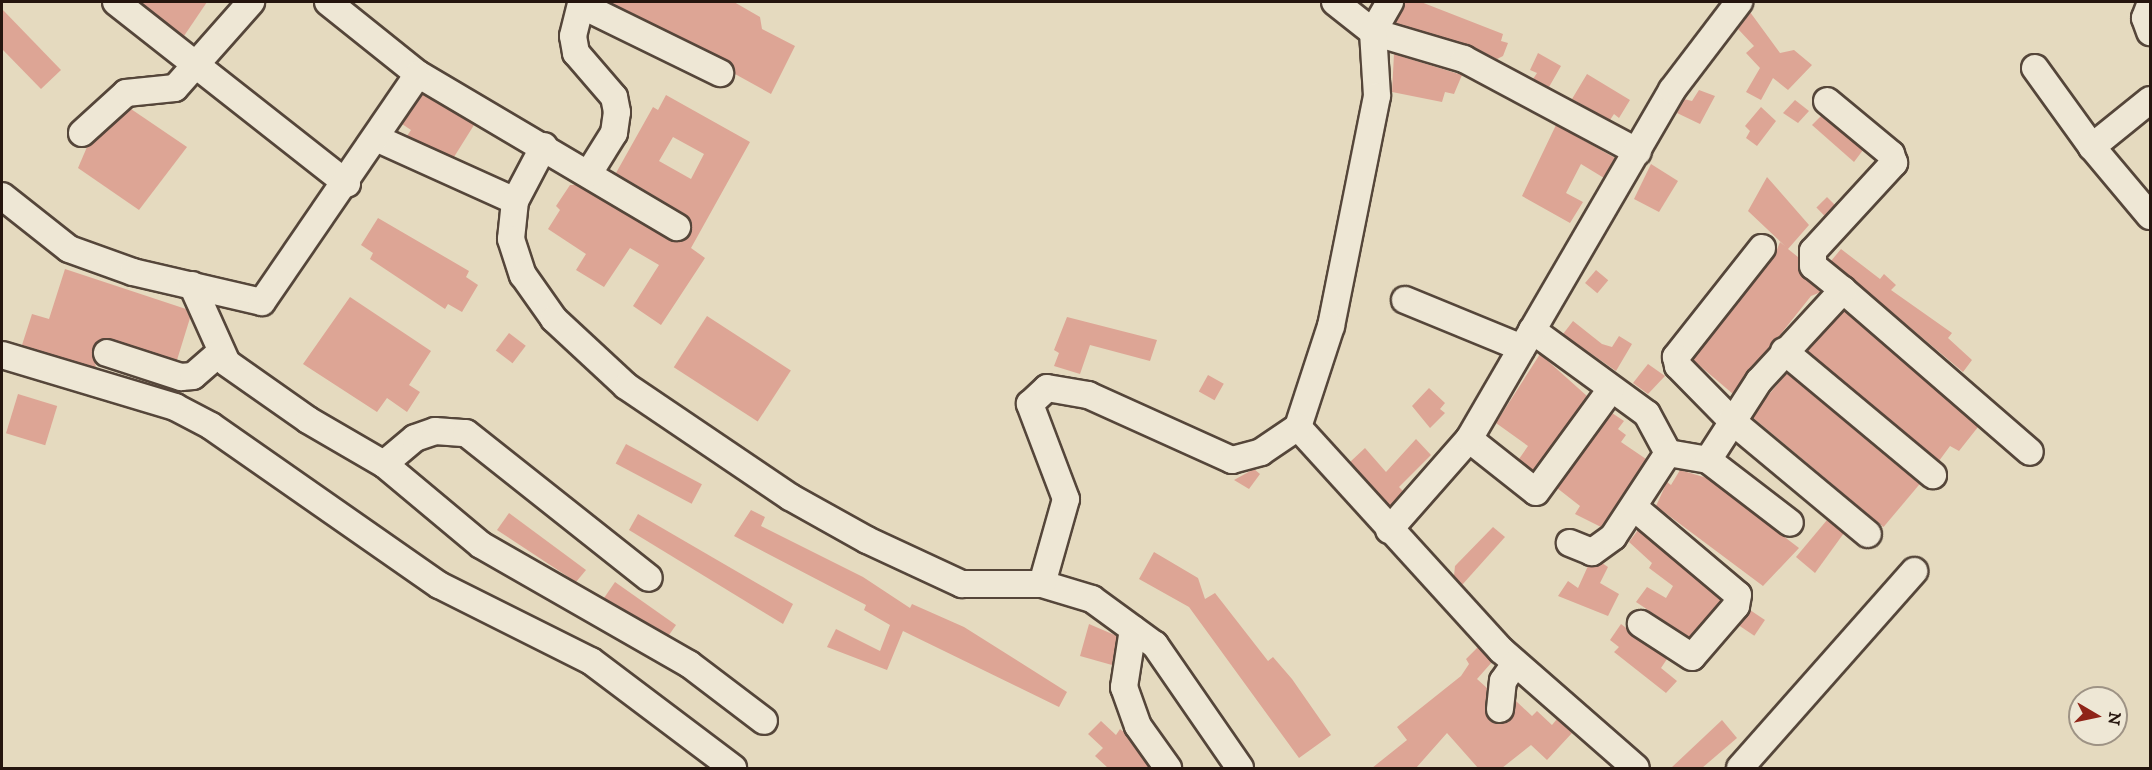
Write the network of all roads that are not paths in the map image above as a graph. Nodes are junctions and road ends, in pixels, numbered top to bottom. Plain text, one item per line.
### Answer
1 (116, 2) edge
2 (251, 2) edge
3 (328, 2) edge
4 (1335, 2) edge
5 (1390, 2) edge
6 (1739, 2) edge
7 (582, 3) edge
8 (2151, 5) edge
9 (1373, 32) junction
10 (2151, 32) edge
11 (197, 64) junction
12 (2035, 68) dead end
13 (720, 73) dead end
14 (418, 74) junction
15 (2151, 100) edge
16 (1827, 101) dead end
17 (82, 133) dead end
18 (378, 139) junction
19 (544, 146) junction
20 (2092, 147) junction
21 (1638, 152) junction
22 (589, 172) junction
23 (347, 184) junction
24 (2, 196) edge
25 (515, 201) junction
26 (2151, 216) edge
27 (677, 226) dead end
28 (1762, 248) dead end
29 (192, 285) junction
30 (1843, 290) junction
31 (1405, 300) dead end
32 (1527, 339) junction
33 (1784, 351) junction
34 (107, 353) dead end
35 (219, 353) junction
36 (2, 355) edge
37 (1611, 389) junction
38 (1731, 420) junction
39 (1298, 427) junction
40 (1468, 439) junction
41 (2030, 452) dead end
42 (1668, 453) junction
43 (1708, 460) junction
44 (384, 464) junction
45 (1933, 475) dead end
46 (1636, 509) junction
47 (1790, 523) dead end
48 (1389, 530) junction
49 (1868, 534) dead end
50 (1570, 543) dead end
51 (1914, 571) dead end
52 (649, 579) dead end
53 (1042, 584) junction
54 (1641, 624) dead end
55 (1133, 629) junction
56 (1515, 664) junction
57 (1500, 710) dead end
58 (764, 720) dead end
59 (733, 768) edge
60 (1168, 768) edge
61 (1240, 768) edge
62 (1636, 768) edge
63 (1740, 768) edge

1 - 11 street
2 - 11 street
3 - 14 street
4 - 9 street
5 - 9 street
6 - 21 street
7 - 13 street
7 - 22 street
8 - 10 street
9 - 21 street
9 - 39 street
11 - 17 street
11 - 23 street
12 - 20 street
14 - 18 street
14 - 19 street
15 - 20 street
16 - 30 street
18 - 23 street
18 - 25 street
19 - 22 street
19 - 25 street
20 - 26 street
21 - 32 street
22 - 27 street
23 - 29 street
24 - 29 street
25 - 53 street
28 - 38 street
29 - 35 street
30 - 33 street
30 - 41 street
31 - 32 street
32 - 37 street
32 - 40 street
33 - 38 street
33 - 45 street
34 - 35 street
35 - 44 street
36 - 59 street
37 - 40 street
37 - 42 street
38 - 43 street
38 - 49 street
39 - 48 street
39 - 53 street
40 - 48 street
42 - 43 street
42 - 46 street
43 - 47 street
44 - 52 street
44 - 58 street
46 - 50 street
46 - 54 street
48 - 56 street
51 - 63 street
53 - 55 street
55 - 60 street
55 - 61 street
56 - 57 street
56 - 62 street

